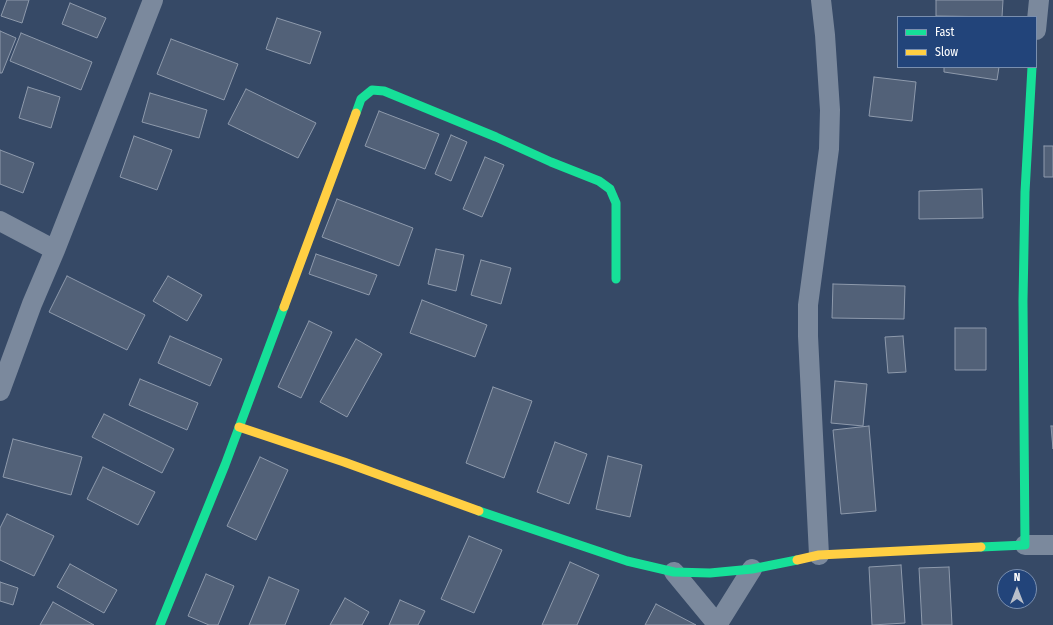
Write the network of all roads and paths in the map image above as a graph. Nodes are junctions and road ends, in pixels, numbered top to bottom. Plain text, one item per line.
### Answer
1 (153, 0) edge
2 (821, 0) edge
3 (1039, 0) edge
4 (1037, 20) edge
5 (1032, 68) edge
6 (0, 221) edge
7 (55, 250) junction
8 (616, 279) dead end
9 (0, 391) edge
10 (239, 427) junction
11 (1053, 544) edge
12 (1025, 545) junction
13 (819, 555) junction
14 (752, 569) junction
15 (674, 572) junction
16 (717, 624) edge
17 (160, 625) edge

1 - 7 street
2 - 13 street
3 - 4 street
5 - 12 street
6 - 7 street
7 - 9 street
8 - 10 street
10 - 15 street
10 - 17 street
11 - 12 street
12 - 13 street
13 - 14 street
14 - 15 street
14 - 16 street
15 - 16 street

